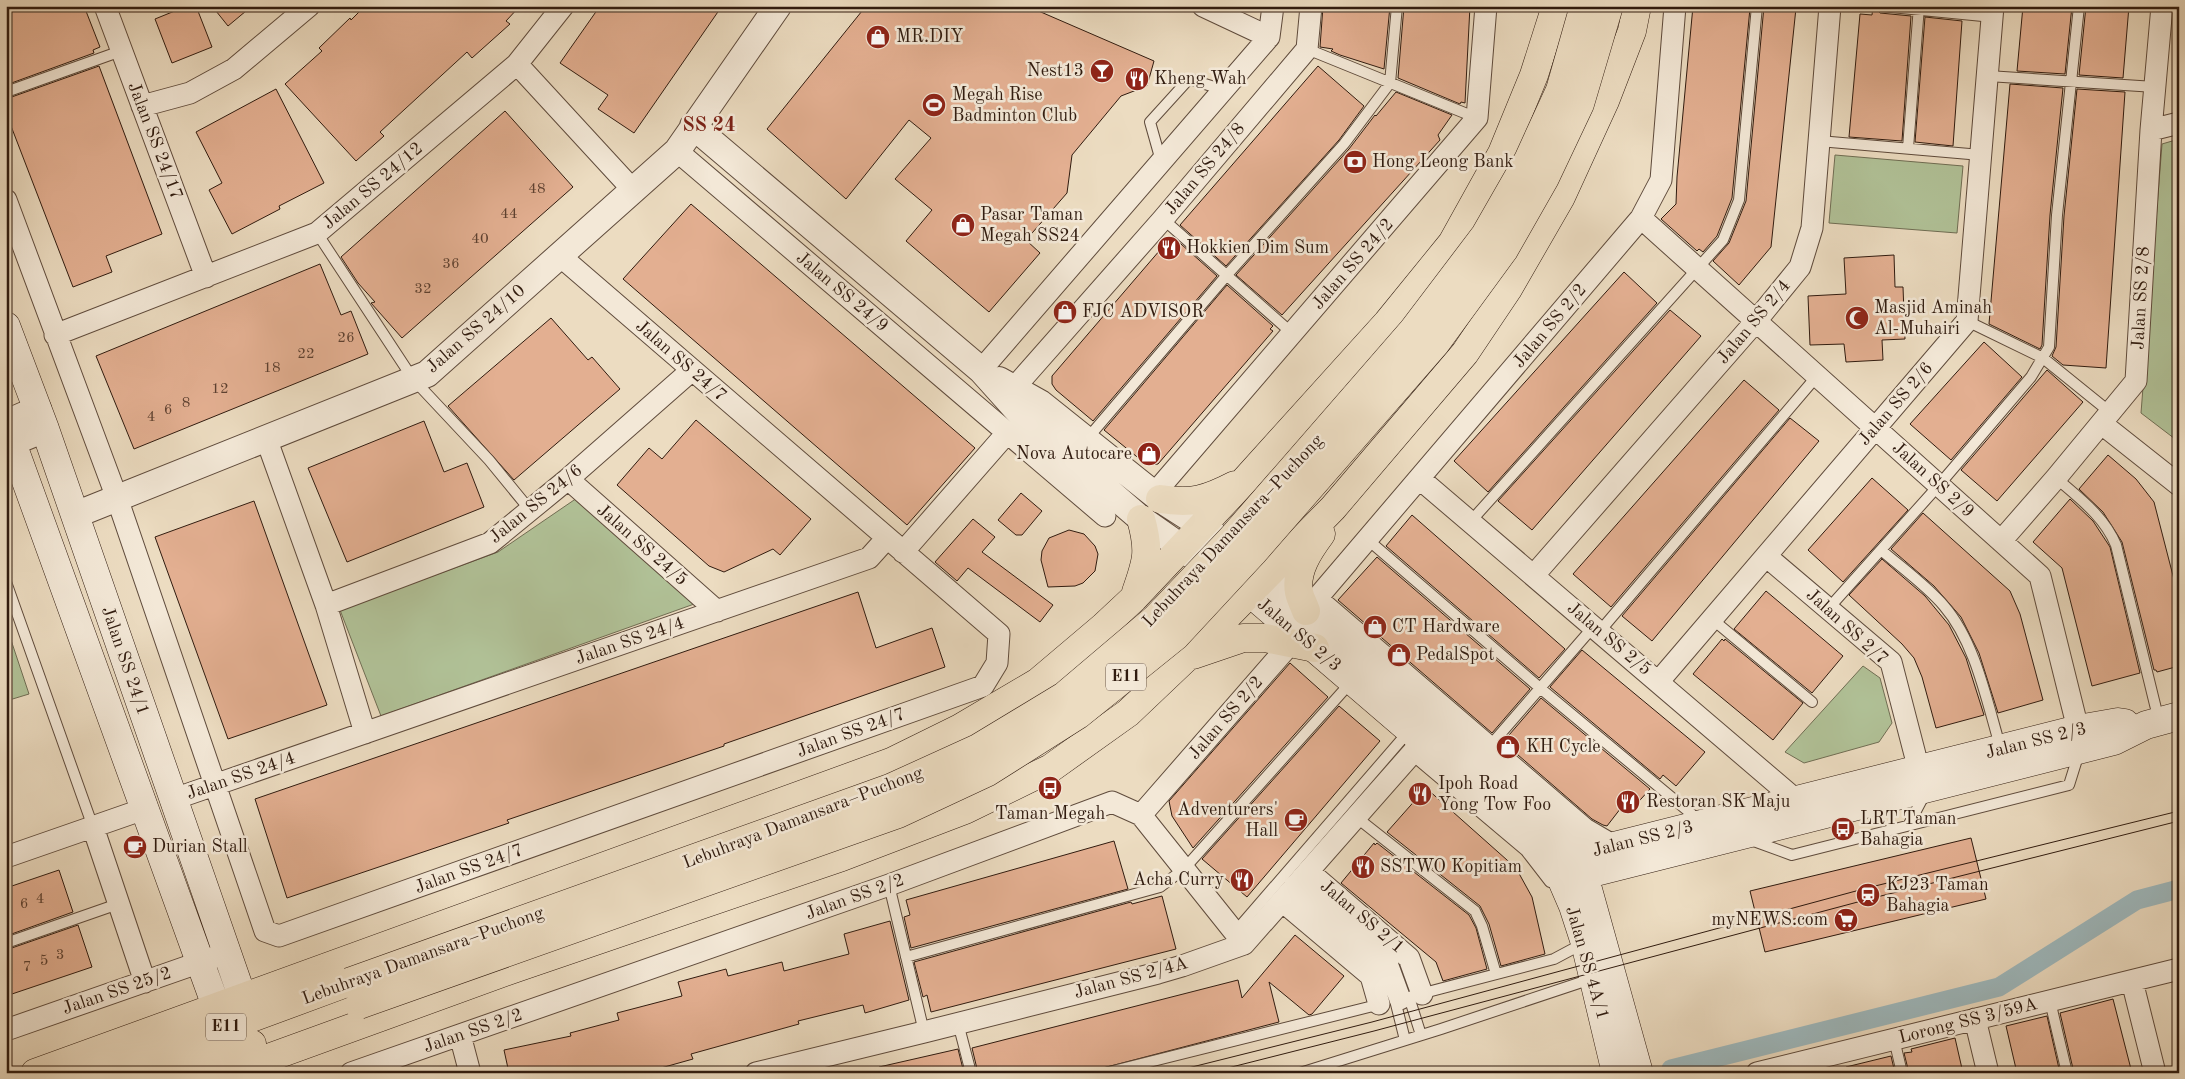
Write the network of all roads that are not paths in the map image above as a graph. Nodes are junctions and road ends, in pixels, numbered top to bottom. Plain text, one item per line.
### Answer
1 (105, 6) edge
2 (309, 6) edge
3 (563, 6) edge
4 (778, 6) edge
5 (1203, 6) edge
6 (1272, 6) edge
7 (1311, 6) edge
8 (1397, 6) edge
9 (1486, 6) edge
10 (1556, 6) edge
11 (1584, 6) edge
12 (1609, 6) edge
13 (1637, 6) edge
14 (1675, 6) edge
15 (1757, 6) edge
16 (1830, 6) edge
17 (1881, 6) edge
18 (2079, 6) edge
19 (2162, 6) edge
20 (1919, 8) edge
21 (1993, 12) edge
22 (1270, 38) junction
23 (1307, 49) junction
24 (122, 51) junction
25 (517, 64) junction
26 (1988, 76) junction
27 (2072, 81) junction
28 (1390, 83) junction
29 (2155, 87) junction
30 (1224, 90) junction
31 (6, 92) edge
32 (142, 106) junction
33 (1477, 118) junction
34 (2179, 123) edge
35 (693, 126) junction
36 (2151, 130) junction
37 (1819, 141) junction
38 (1908, 148) junction
39 (677, 151) junction
40 (1981, 155) junction
41 (1161, 162) junction
42 (633, 190) junction
43 (6, 200) edge
44 (1641, 218) junction
45 (1163, 219) junction
46 (317, 233) junction
47 (559, 255) junction
48 (1697, 268) junction
49 (1226, 276) junction
50 (206, 277) junction
51 (1967, 320) junction
52 (1756, 321) junction
53 (6, 326) edge
54 (1292, 334) junction
55 (55, 335) junction
56 (2043, 358) junction
57 (692, 370) junction
58 (981, 370) junction
59 (1817, 376) junction
60 (412, 379) junction
61 (1014, 388) junction
62 (41, 419) junction
63 (2107, 419) junction
64 (1875, 428) junction
65 (1007, 433) junction
66 (8, 434) edge
67 (266, 438) junction
68 (1087, 439) junction
69 (2056, 478) junction
70 (568, 479) junction
71 (1246, 479) junction
72 (1420, 479) junction
73 (1939, 485) junction
74 (2179, 485) edge
75 (1157, 496) junction
76 (117, 498) junction
77 (1333, 508) junction
78 (530, 510) junction
79 (75, 515) junction
80 (1105, 516) dead end
81 (1141, 519) junction
82 (1471, 521) junction
83 (1202, 526) junction
84 (887, 538) junction
85 (1367, 539) junction
86 (2001, 541) junction
87 (1181, 547) junction
88 (1881, 550) junction
89 (903, 552) junction
90 (1766, 556) junction
91 (1534, 575) junction
92 (6, 582) edge
93 (1257, 584) junction
94 (1134, 598) junction
95 (1311, 604) junction
96 (326, 605) junction
97 (1828, 609) junction
98 (717, 610) junction
99 (1712, 619) junction
100 (1597, 629) junction
101 (1303, 646) junction
102 (1187, 657) junction
103 (1352, 680) junction
104 (1659, 681) junction
105 (1540, 688) junction
106 (1812, 702) dead end
107 (2162, 721) edge
108 (365, 733) junction
109 (2079, 740) junction
110 (1414, 742) junction
111 (1489, 747) junction
112 (2001, 749) junction
113 (1923, 779) junction
114 (215, 785) junction
115 (174, 799) junction
116 (1796, 800) junction
117 (144, 809) junction
118 (1141, 815) junction
119 (1356, 816) junction
120 (1704, 824) junction
121 (1909, 824) junction
122 (93, 828) junction
123 (1740, 836) junction
124 (1614, 846) junction
125 (6, 858) edge
126 (1571, 864) junction
127 (1184, 869) junction
128 (889, 885) junction
129 (1295, 886) junction
130 (1564, 898) junction
131 (118, 904) junction
132 (1240, 938) junction
133 (6, 943) edge
134 (1576, 944) junction
135 (227, 953) junction
136 (906, 957) junction
137 (200, 962) junction
138 (2179, 969) edge
139 (1496, 974) junction
140 (1594, 978) junction
141 (2132, 981) junction
142 (144, 982) junction
143 (354, 994) junction
144 (242, 996) junction
145 (1401, 999) junction
146 (2050, 1001) junction
147 (216, 1006) junction
148 (1975, 1019) junction
149 (958, 1023) junction
150 (6, 1030) edge
151 (924, 1032) junction
152 (1421, 1035) junction
153 (460, 1036) junction
154 (1894, 1039) junction
155 (1405, 1040) junction
156 (1820, 1065) edge
157 (35, 1073) edge
158 (103, 1073) edge
159 (174, 1073) edge
160 (227, 1073) edge
161 (351, 1073) edge
162 (470, 1073) edge
163 (756, 1073) edge
164 (970, 1073) edge
165 (1105, 1073) edge
166 (1300, 1073) edge
167 (1616, 1073) edge
168 (1639, 1073) edge
169 (1757, 1073) edge
170 (1902, 1073) edge
171 (1988, 1073) edge
172 (2067, 1073) edge
173 (2155, 1073) edge

1 - 24 street, Jalan SS 24/17
2 - 32 street
3 - 25 street, Jalan SS 24/12
4 - 35 street, Jalan SS 24/10
5 - 22 street
6 - 22 street
7 - 23 street
8 - 28 lane
9 - 33 street
10 - 71 highway
11 - 143 highway, Lebuhraya Damansara–Puchong / E11, bridge
12 - 143 highway, Lebuhraya Damansara–Puchong / E11, bridge
13 - 77 highway
14 - 44 street, Jalan SS 2/2
15 - 48 lane
16 - 37 street, Jalan SS 2/4
17 - 20 lane
18 - 27 lane
19 - 29 street, Jalan SS 2/8
20 - 21 lane
20 - 38 lane
21 - 26 street
22 - 30 street, Jalan SS 24/8
23 - 28 lane
23 - 45 street, Jalan SS 24/8
24 - 31 lane
24 - 32 street, Jalan SS 24/17
25 - 42 street
25 - 46 street, Jalan SS 24/12
26 - 27 lane
26 - 40 street
27 - 29 lane
27 - 56 lane
28 - 33 lane
28 - 49 lane
29 - 36 street, Jalan SS 2/8
30 - 41 street, Jalan SS 24/8
30 - 41 lane
32 - 50 street, Jalan SS 24/17
33 - 54 street, Jalan SS 24/2
34 - 36 street
35 - 39 street, Jalan SS 24/10
35 - 58 street, Jalan SS 24/9
36 - 63 street, Jalan SS 2/8
37 - 38 lane
37 - 52 street, Jalan SS 2/4
38 - 40 lane
39 - 42 street, Jalan SS 24/10
39 - 65 street, Jalan SS 24/9
40 - 51 street
41 - 58 street, Jalan SS 24/8
42 - 47 street, Jalan SS 24/10
43 - 55 street
44 - 48 street, Jalan SS 2/9
44 - 72 street, Jalan SS 2/2
45 - 49 lane
45 - 61 street, Jalan SS 24/8
46 - 50 street, Jalan SS 24/12
46 - 60 lane
47 - 57 street, Jalan SS 24/7
47 - 60 street, Jalan SS 24/10
48 - 52 street, Jalan SS 2/9
48 - 82 lane
49 - 54 lane
49 - 68 lane
50 - 55 street, Jalan SS 24/12
51 - 56 lane
51 - 64 street, Jalan SS 2/6
52 - 59 street, Jalan SS 2/9
52 - 91 street, Jalan SS 2/4
53 - 62 main road, Jalan SS 24/1
54 - 75 street, Jalan SS 24/2
55 - 76 street
56 - 63 lane
56 - 73 lane
57 - 70 street, Jalan SS 24/6
57 - 84 street, Jalan SS 24/7
58 - 61 street, Jalan SS 24/9
58 - 81 street, Jalan SS 24/9
59 - 64 street, Jalan SS 2/9
59 - 100 lane
60 - 67 street, Jalan SS 24/10
60 - 78 lane
61 - 68 street, Jalan SS 24/9
62 - 66 street
62 - 79 main road, Jalan SS 24/1
63 - 69 street, Jalan SS 2/8
63 - 74 street
64 - 73 street, Jalan SS 2/9
64 - 90 street, Jalan SS 2/6
65 - 80 street, Jalan SS 24/9
65 - 89 street
66 - 117 main road, Jalan SS 24/1
67 - 76 street, Jalan SS 24/10
67 - 96 street
68 - 75 street, Jalan SS 24/9
69 - 86 street, Jalan SS 2/8
69 - 107 lane
70 - 78 street, Jalan SS 24/6
70 - 98 street, Jalan SS 24/5
71 - 75 highway
71 - 77 highway
71 - 83 highway
72 - 82 street, Jalan SS 2/5
72 - 85 street, Jalan SS 2/2
73 - 86 street, Jalan SS 2/9
73 - 88 lane
75 - 83 street, Jalan SS 24/9
76 - 79 street, Jalan SS 24/10
76 - 114 street
77 - 93 highway
77 - 95 highway
78 - 96 street, Jalan SS 24/6
79 - 115 main road, Jalan SS 24/1
81 - 87 street, Jalan SS 24/9
81 - 94 highway
82 - 91 street, Jalan SS 2/5
83 - 87 highway
83 - 93 main road
84 - 89 street, Jalan SS 24/7
84 - 98 street, Jalan SS 24/4
85 - 95 street, Jalan SS 2/2
85 - 105 lane
86 - 109 street, Jalan SS 2/9
87 - 93 main road
87 - 94 highway
88 - 97 lane
88 - 112 lane
89 - 114 street, Jalan SS 24/7
90 - 97 street, Jalan SS 2/7
90 - 99 street, Jalan SS 2/6
91 - 100 street, Jalan SS 2/5
92 - 122 lane
93 - 95 main road, Jalan SS 2/3
93 - 101 main road, Jalan SS 2/3
93 - 102 highway
94 - 102 highway
94 - 144 highway
95 - 111 street
95 - 126 main road, Jalan SS 2/3
96 - 108 street
97 - 113 street, Jalan SS 2/7
98 - 108 street, Jalan SS 24/4
99 - 104 street, Jalan SS 2/6
99 - 106 lane
100 - 104 street, Jalan SS 2/5
100 - 105 lane
101 - 102 highway
101 - 103 main road, Jalan SS 2/3
101 - 118 street, Jalan SS 2/2
102 - 160 highway
103 - 110 main road, Jalan SS 2/3
103 - 127 lane
104 - 116 street, Jalan SS 2/5
105 - 111 lane
105 - 120 lane
107 - 109 main road, Jalan SS 2/3
108 - 114 street, Jalan SS 24/4
109 - 112 main road, Jalan SS 2/3
109 - 113 main road, Jalan SS 2/3
109 - 121 lane
110 - 119 street, Jalan SS 2/4A
110 - 126 main road, Jalan SS 2/3
110 - 130 lane
110 - 132 lane
111 - 124 street
112 - 113 main road, Jalan SS 2/3
113 - 116 main road, Jalan SS 2/3
113 - 121 lane
113 - 123 main road, Jalan SS 2/3
114 - 115 street, Jalan SS 24/4
115 - 135 main road, Jalan SS 24/1
116 - 120 main road, Jalan SS 2/3
117 - 122 street
117 - 137 main road, Jalan SS 24/1
118 - 127 street
118 - 128 street, Jalan SS 2/2
119 - 129 street, Jalan SS 2/4A
119 - 139 lane
120 - 124 main road, Jalan SS 2/3
121 - 123 lane
122 - 125 street
122 - 131 street
123 - 126 main road, Jalan SS 2/3
124 - 126 main road, Jalan SS 2/3
126 - 130 main road, Jalan SS 4A/1
126 - 168 main road, Jalan SS 4A/1
127 - 132 street
127 - 136 lane
128 - 136 lane
128 - 153 street, Jalan SS 2/2
129 - 132 street, Jalan SS 2/4A
129 - 145 street
129 - 145 street, Jalan SS 2/1
130 - 134 main road, Jalan SS 4A/1
131 - 133 lane
131 - 142 street
132 - 149 street, Jalan SS 2/4A
134 - 139 lane
134 - 140 main road, Jalan SS 4A/1
135 - 137 street, Jalan SS 25/2
135 - 144 main road, Jalan SS 24/1
136 - 151 lane
137 - 142 street, Jalan SS 25/2
137 - 147 main road, Jalan SS 24/1
138 - 141 street, Lorong SS 3/59A
139 - 145 lane
140 - 152 lane
140 - 167 main road, Jalan SS 4A/1
141 - 146 street, Lorong SS 3/59A
141 - 173 street
142 - 150 street, Jalan SS 25/2
143 - 158 highway, Lebuhraya Damansara–Puchong / E11
143 - 159 highway, E11
144 - 147 highway
145 - 152 lane
145 - 155 lane
145 - 165 lane
146 - 148 street, Lorong SS 3/59A
146 - 172 lane
147 - 157 highway
148 - 154 street, Lorong SS 3/59A
148 - 171 street
149 - 151 street, Jalan SS 2/4A
149 - 164 lane
151 - 163 street, Jalan SS 2/4A
152 - 155 lane
153 - 161 street, Jalan SS 2/2
153 - 162 street
154 - 156 street, Lorong SS 3/59A
154 - 170 lane
155 - 166 lane
156 - 169 street, Lorong SS 3/59A

